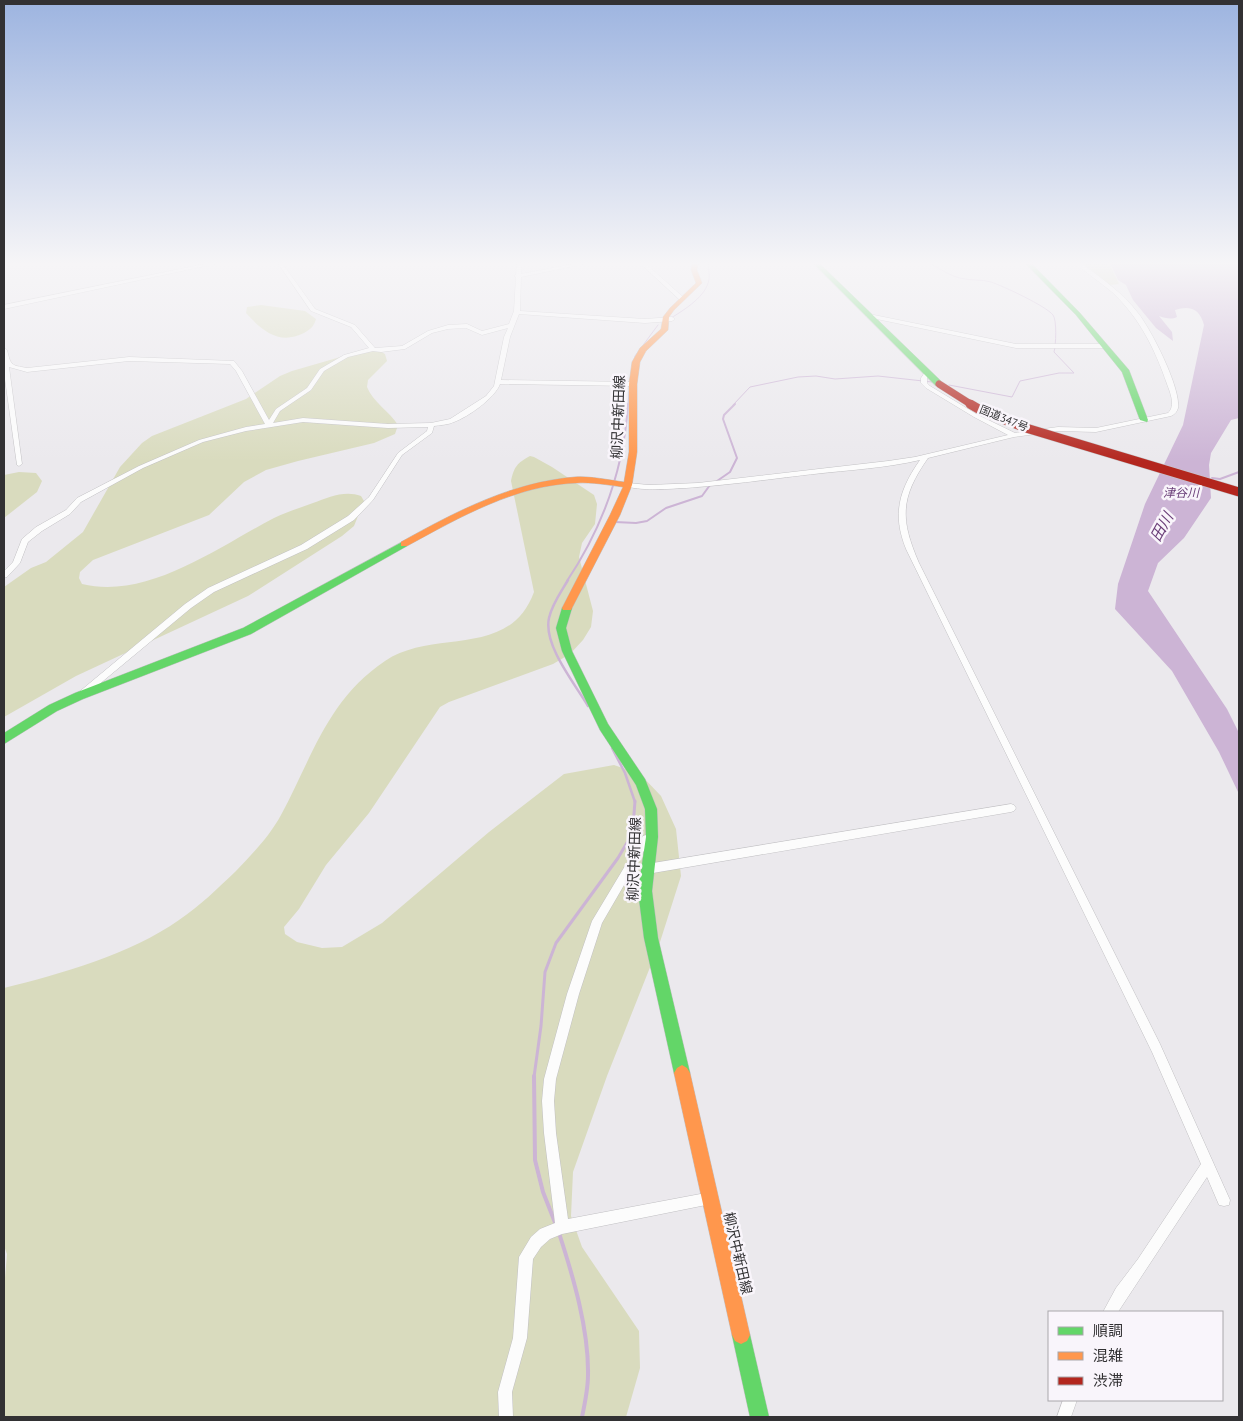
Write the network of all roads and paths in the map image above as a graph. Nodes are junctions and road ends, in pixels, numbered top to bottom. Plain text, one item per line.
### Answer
1 (356, 329) edge
2 (440, 329) edge
3 (474, 329) edge
4 (496, 329) edge
5 (511, 329) edge
6 (664, 329) edge
7 (881, 329) edge
8 (934, 329) edge
9 (1091, 329) edge
10 (1144, 329) edge
11 (1105, 346) junction
12 (373, 348) junction
13 (4, 350) edge
14 (7, 363) junction
15 (925, 378) junction
16 (498, 382) junction
17 (633, 384) junction
18 (1144, 420) junction
19 (269, 425) junction
20 (430, 426) junction
21 (1014, 435) junction
22 (926, 456) junction
23 (19, 464) dead end
24 (624, 484) junction
25 (1239, 492) edge
26 (4, 575) edge
27 (80, 696) junction
28 (4, 739) edge
29 (1011, 808) dead end
30 (652, 837) junction
31 (647, 870) junction
32 (1208, 1165) junction
33 (710, 1198) junction
34 (1224, 1200) dead end
35 (562, 1227) junction
36 (1111, 1311) edge
37 (1070, 1401) edge
38 (506, 1417) edge
39 (760, 1417) edge
40 (1064, 1417) edge

1 - 12 street
2 - 12 street
3 - 4 street
5 - 16 street
6 - 17 main road, 柳沢中新田線
7 - 15 main road, 国道347号
8 - 11 street
9 - 11 main road
10 - 18 street
11 - 18 main road
12 - 19 street
13 - 14 street
14 - 19 street
14 - 23 street
15 - 21 street
15 - 25 main road, 国道347号, bridge
16 - 17 street
16 - 20 street
17 - 24 main road, 柳沢中新田線
18 - 21 street
19 - 20 street
19 - 26 street
20 - 27 street
21 - 22 street
22 - 24 street
22 - 32 street
24 - 27 main road
24 - 30 main road, 柳沢中新田線
27 - 28 main road
29 - 31 street
30 - 31 main road, 柳沢中新田線
30 - 35 street
31 - 33 main road, 柳沢中新田線
32 - 34 street
32 - 36 street
33 - 35 street
33 - 39 main road, 柳沢中新田線
35 - 38 street
37 - 40 street

